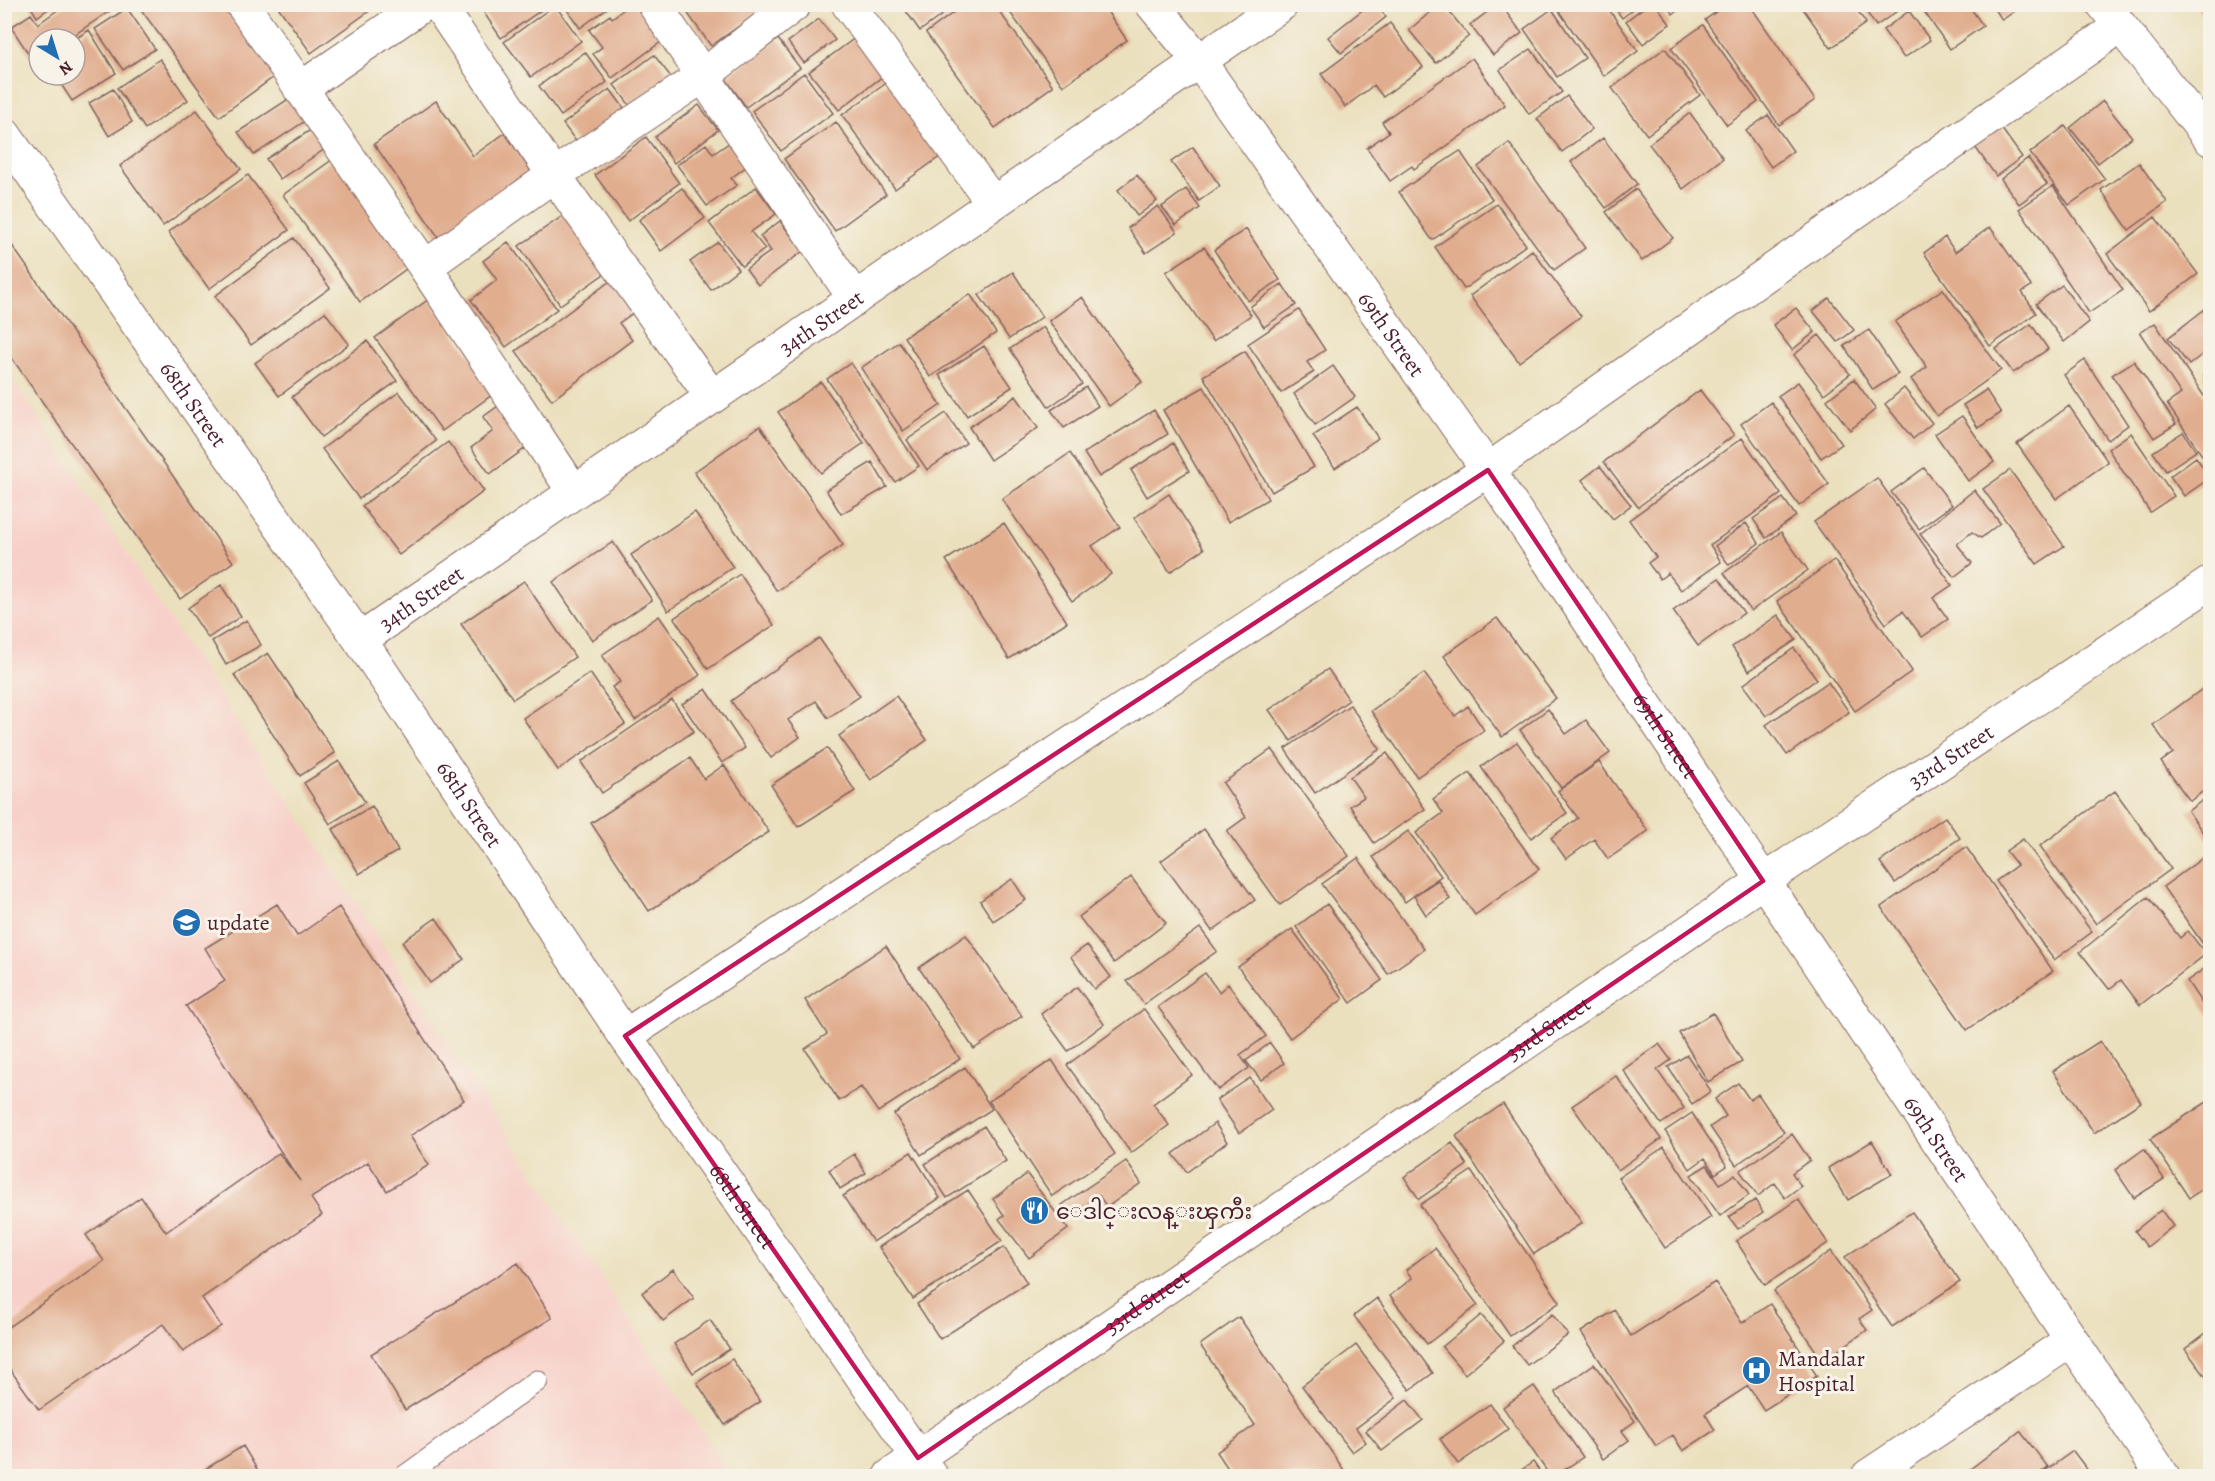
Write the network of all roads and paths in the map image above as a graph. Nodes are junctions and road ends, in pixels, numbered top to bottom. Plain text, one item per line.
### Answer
1 (242, 4) edge
2 (424, 4) edge
3 (438, 4) edge
4 (654, 4) edge
5 (795, 4) edge
6 (848, 4) edge
7 (1152, 4) edge
8 (1282, 4) edge
9 (2111, 15) edge
10 (1200, 62) junction
11 (703, 76) junction
12 (300, 89) junction
13 (2211, 139) edge
14 (6, 140) edge
15 (554, 175) junction
16 (993, 203) junction
17 (425, 267) junction
18 (855, 299) junction
19 (712, 398) junction
20 (1488, 470) junction
21 (574, 492) junction
22 (2211, 583) edge
23 (360, 640) junction
24 (1763, 881) junction
25 (625, 1036) junction
26 (2070, 1341) junction
27 (537, 1381) dead end
28 (925, 1467) edge
29 (405, 1476) edge
30 (890, 1476) edge
31 (1868, 1476) edge
32 (2163, 1476) edge

1 - 12 street
2 - 12 street
3 - 15 street
4 - 11 street
5 - 11 street
6 - 16 street
7 - 10 street, 69th Street
8 - 10 street, 34th Street
9 - 13 street
9 - 20 street
10 - 16 street, 34th Street
10 - 20 street, 69th Street
11 - 15 street
11 - 18 street
12 - 17 street
14 - 23 street, 68th Street
15 - 17 street
15 - 19 street
16 - 18 street, 34th Street
17 - 21 street
18 - 19 street, 34th Street
19 - 21 street, 34th Street
20 - 24 street, 69th Street
20 - 25 street
21 - 23 street, 34th Street
22 - 24 street, 33rd Street
23 - 25 street, 68th Street
24 - 26 street, 69th Street
24 - 28 street, 33rd Street
25 - 28 street, 68th Street
26 - 31 street
26 - 32 street, 69th Street
27 - 29 lane
28 - 30 street, 33rd Street

